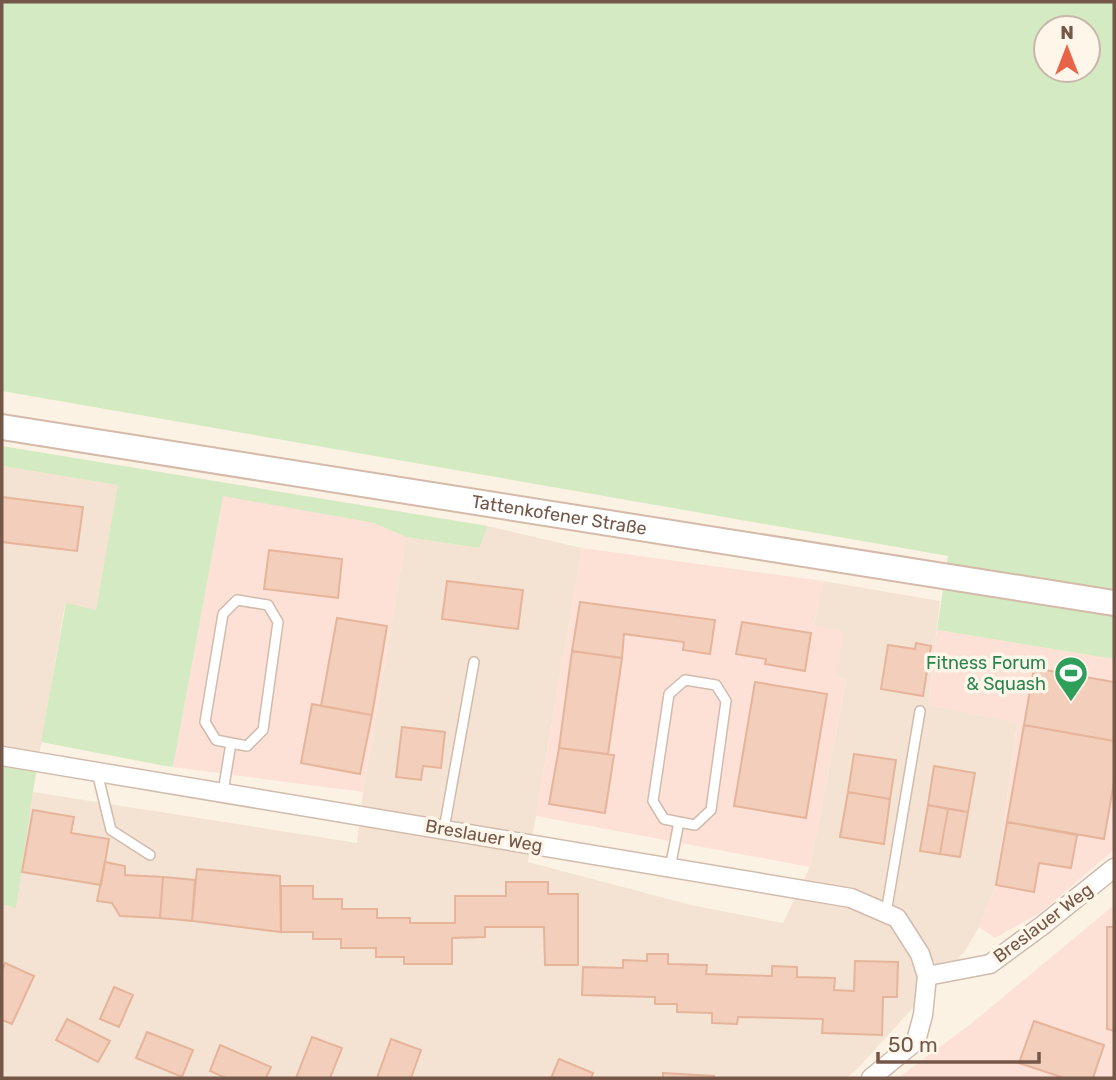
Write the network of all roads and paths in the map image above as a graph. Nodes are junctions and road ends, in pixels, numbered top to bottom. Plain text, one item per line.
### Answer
1 (2, 427) edge
2 (1114, 603) edge
3 (474, 662) dead end
4 (920, 711) dead end
5 (231, 743) junction
6 (2, 756) edge
7 (97, 772) junction
8 (223, 792) junction
9 (679, 822) junction
10 (444, 829) junction
11 (150, 855) dead end
12 (670, 868) junction
13 (1114, 868) edge
14 (886, 913) junction
15 (927, 976) junction
16 (871, 1078) edge

1 - 2 main road, Tattenkofener Straße
3 - 10 lane
4 - 14 lane
5 - 5 lane
5 - 8 lane
6 - 7 street, Breslauer Weg
7 - 8 street, Breslauer Weg
7 - 11 lane
8 - 10 street, Breslauer Weg
9 - 9 lane
9 - 12 lane
10 - 12 street, Breslauer Weg
12 - 14 street, Breslauer Weg
13 - 15 street, Breslauer Weg
14 - 15 street, Breslauer Weg
15 - 16 street, Breslauer Weg

